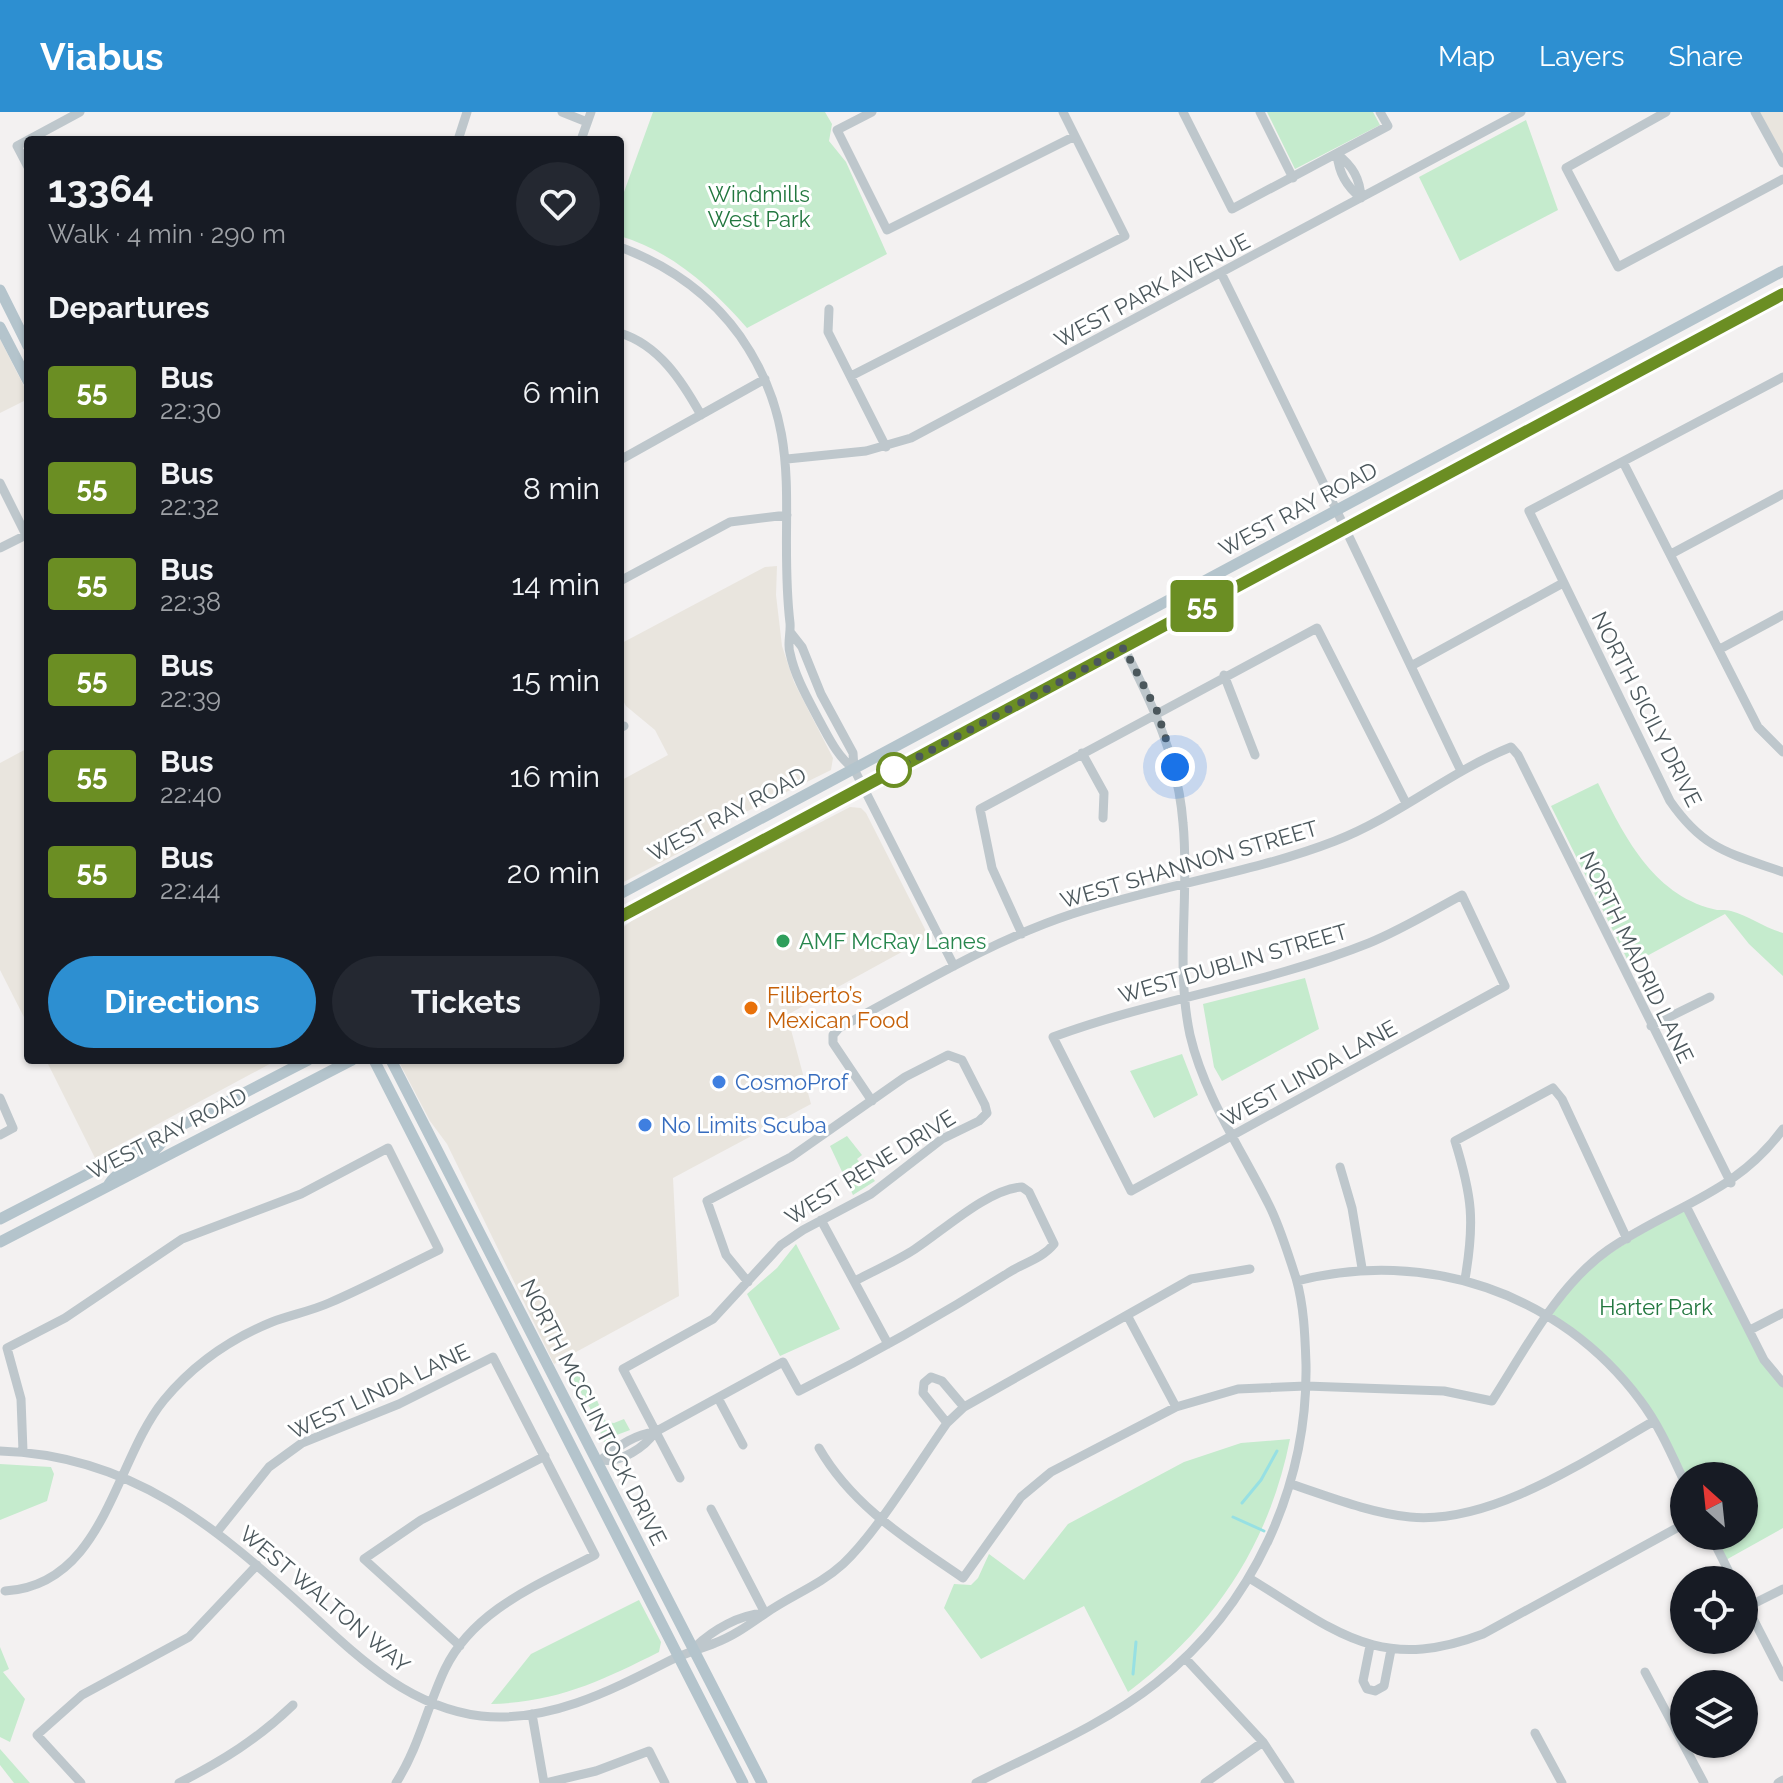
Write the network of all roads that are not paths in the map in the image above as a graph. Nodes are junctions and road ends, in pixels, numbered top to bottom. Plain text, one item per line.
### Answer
1 (80, 112) edge
2 (467, 112) edge
3 (562, 112) edge
4 (872, 112) edge
5 (1063, 112) edge
6 (1183, 112) edge
7 (1260, 112) edge
8 (1380, 112) edge
9 (1521, 112) edge
10 (1666, 112) edge
11 (1755, 112) edge
12 (589, 117) edge
13 (36, 136) edge
14 (459, 136) edge
15 (582, 136) edge
16 (1075, 136) junction
17 (24, 142) edge
18 (1337, 154) junction
19 (24, 159) edge
20 (1783, 163) edge
21 (1293, 178) junction
22 (1783, 179) edge
23 (1361, 198) junction
24 (624, 249) edge
25 (1783, 271) edge
26 (1221, 273) junction
27 (0, 290) edge
28 (1783, 294) edge
29 (829, 309) dead end
30 (0, 327) edge
31 (624, 334) edge
32 (24, 338) edge
33 (24, 373) edge
34 (851, 376) junction
35 (1783, 377) edge
36 (765, 379) junction
37 (701, 415) junction
38 (886, 447) junction
39 (624, 458) edge
40 (787, 459) junction
41 (1623, 462) junction
42 (0, 483) edge
43 (1783, 494) edge
44 (1337, 510) junction
45 (787, 515) junction
46 (24, 528) edge
47 (1345, 529) junction
48 (24, 536) edge
49 (0, 548) edge
50 (1671, 554) junction
51 (624, 579) edge
52 (1563, 583) junction
53 (1783, 615) edge
54 (1124, 648) junction
55 (1720, 649) junction
56 (1411, 666) junction
57 (1224, 675) junction
58 (1157, 711) junction
59 (1511, 747) joint
60 (1783, 752) edge
61 (1082, 753) junction
62 (1255, 755) dead end
63 (1461, 771) junction
64 (858, 778) junction
65 (1406, 803) junction
66 (1103, 818) dead end
67 (1783, 872) edge
68 (1184, 886) junction
69 (624, 892) edge
70 (1462, 895) joint
71 (624, 914) edge
72 (1022, 934) junction
73 (954, 966) junction
74 (1184, 995) junction
75 (1710, 997) dead end
76 (1651, 1026) junction
77 (300, 1064) edge
78 (344, 1064) edge
79 (376, 1064) edge
80 (393, 1064) edge
81 (0, 1098) edge
82 (872, 1101) junction
83 (1783, 1129) edge
84 (165, 1134) junction
85 (0, 1135) edge
86 (1232, 1135) junction
87 (1340, 1167) dead end
88 (1731, 1183) junction
89 (107, 1187) junction
90 (1131, 1191) joint
91 (1686, 1206) junction
92 (0, 1219) edge
93 (821, 1220) junction
94 (1627, 1239) junction
95 (0, 1242) edge
96 (1362, 1268) junction
97 (1250, 1269) dead end
98 (1465, 1279) junction
99 (855, 1281) junction
100 (1297, 1281) junction
101 (748, 1282) junction
102 (1783, 1313) edge
103 (1127, 1315) junction
104 (1548, 1316) junction
105 (1750, 1330) junction
106 (888, 1344) junction
107 (1783, 1383) edge
108 (1306, 1386) junction
109 (718, 1398) junction
110 (964, 1407) junction
111 (1176, 1407) junction
112 (1654, 1421) junction
113 (947, 1423) junction
114 (655, 1432) junction
115 (743, 1445) dead end
116 (819, 1448) dead end
117 (0, 1451) edge
118 (23, 1451) junction
119 (545, 1456) junction
120 (600, 1461) junction
121 (1674, 1462) edge
122 (123, 1476) junction
123 (680, 1478) dead end
124 (1291, 1484) junction
125 (711, 1509) dead end
126 (878, 1519) junction
127 (217, 1532) junction
128 (1670, 1532) edge
129 (257, 1565) junction
130 (1249, 1578) junction
131 (1783, 1589) edge
132 (5, 1591) dead end
133 (1758, 1599) edge
134 (765, 1613) junction
135 (1758, 1628) edge
136 (460, 1646) junction
137 (1370, 1646) junction
138 (693, 1648) junction
139 (1391, 1650) junction
140 (678, 1656) junction
141 (1185, 1658) junction
142 (1645, 1672) dead end
143 (1783, 1677) edge
144 (432, 1703) junction
145 (293, 1705) dead end
146 (532, 1714) junction
147 (1535, 1733) dead end
148 (1263, 1742) junction
149 (81, 1783) edge
150 (179, 1783) edge
151 (396, 1783) edge
152 (545, 1783) edge
153 (665, 1783) edge
154 (743, 1783) edge
155 (762, 1783) edge
156 (976, 1783) edge
157 (1205, 1783) edge
158 (1290, 1783) edge
159 (1562, 1783) edge
160 (1704, 1783) edge

1 - 13 street
2 - 14 street
3 - 12 street
4 - 16 street
5 - 16 street
6 - 21 street
7 - 21 street
8 - 18 street
9 - 23 street, WEST PARK AVENUE
10 - 22 street
11 - 20 street
12 - 15 street
16 - 34 street
17 - 19 street
18 - 21 street
18 - 23 street
23 - 26 street, WEST PARK AVENUE
24 - 36 street
25 - 44 main road, WEST RAY ROAD
26 - 38 street, WEST PARK AVENUE
26 - 44 street
27 - 32 main road
28 - 47 main road, WEST RAY ROAD
29 - 34 street
30 - 33 main road
31 - 37 street
34 - 38 street
35 - 41 street
36 - 37 street
36 - 40 street
37 - 39 street
38 - 40 street, WEST PARK AVENUE
40 - 45 street
41 - 50 street
41 - 52 street, NORTH SICILY DRIVE
42 - 46 street
43 - 50 street
44 - 47 street
44 - 64 main road, WEST RAY ROAD
45 - 51 street
45 - 64 street
47 - 54 main road, WEST RAY ROAD
47 - 56 street
48 - 49 street
50 - 55 street
52 - 56 street
52 - 67 street, NORTH SICILY DRIVE
53 - 55 street
54 - 58 street
54 - 64 main road, WEST RAY ROAD
55 - 60 street
56 - 63 street
57 - 58 street
57 - 62 street
57 - 65 street
58 - 61 street
58 - 68 street
59 - 63 street, WEST SHANNON STREET
59 - 76 street, NORTH MADRID LANE
61 - 66 street
61 - 72 street
63 - 65 street, WEST SHANNON STREET
64 - 69 main road, WEST RAY ROAD
64 - 71 main road, WEST RAY ROAD
64 - 73 street
65 - 68 street, WEST SHANNON STREET
68 - 72 street, WEST SHANNON STREET
68 - 74 street
70 - 74 street, WEST DUBLIN STREET
70 - 86 street, WEST LINDA LANE
72 - 73 street, WEST SHANNON STREET
73 - 82 street, WEST SHANNON STREET
74 - 86 street
74 - 90 street, WEST DUBLIN STREET
75 - 76 street
76 - 88 street, NORTH MADRID LANE
77 - 84 main road, WEST RAY ROAD
78 - 89 main road, WEST RAY ROAD
79 - 140 main road, NORTH MCCLINTOCK DRIVE
80 - 120 main road, NORTH MCCLINTOCK DRIVE
81 - 85 street
82 - 93 street, WEST RENE DRIVE
82 - 101 street
83 - 88 street
84 - 89 main road
84 - 92 main road, WEST RAY ROAD
86 - 90 street, WEST LINDA LANE
86 - 100 street
87 - 96 street
88 - 91 street
89 - 95 main road, WEST RAY ROAD
91 - 94 street
91 - 105 street
93 - 99 street
93 - 101 street, WEST RENE DRIVE
94 - 98 street
94 - 104 street
96 - 98 street
96 - 100 street
97 - 103 street, WEST WALTON WAY
98 - 104 street
99 - 106 street
99 - 106 street
100 - 108 street
101 - 114 street, WEST RENE DRIVE
102 - 105 street
103 - 110 street, WEST WALTON WAY
103 - 111 street
104 - 108 street
104 - 112 street
105 - 107 street
106 - 109 street
108 - 111 street
108 - 124 street
109 - 114 street
109 - 115 street
110 - 113 street, WEST WALTON WAY
110 - 113 street
111 - 126 street
112 - 121 street
112 - 124 street
113 - 126 street, WEST WALTON WAY
114 - 120 street
114 - 123 street
116 - 126 street
117 - 118 street, WEST WALTON WAY
118 - 122 street, WEST WALTON WAY
118 - 122 street
119 - 127 street, WEST LINDA LANE
119 - 136 street
119 - 136 street
120 - 138 main road, NORTH MCCLINTOCK DRIVE
122 - 127 street, WEST WALTON WAY
122 - 132 street
124 - 130 street
125 - 134 street
126 - 134 street, WEST WALTON WAY
127 - 129 street, WEST WALTON WAY
128 - 139 street
129 - 144 street, WEST WALTON WAY
129 - 149 street
130 - 137 street
130 - 141 street
131 - 133 street
134 - 138 street, WEST WALTON WAY
135 - 143 street
136 - 144 street
137 - 139 street
137 - 139 street
138 - 140 street, WEST WALTON WAY
138 - 155 main road, NORTH MCCLINTOCK DRIVE
140 - 146 street, WEST WALTON WAY
140 - 154 main road, NORTH MCCLINTOCK DRIVE
141 - 148 street
141 - 156 street
142 - 160 street
144 - 146 street, WEST WALTON WAY
144 - 151 street
145 - 150 street
146 - 152 street
147 - 159 street
148 - 157 street
148 - 158 street
152 - 153 street

